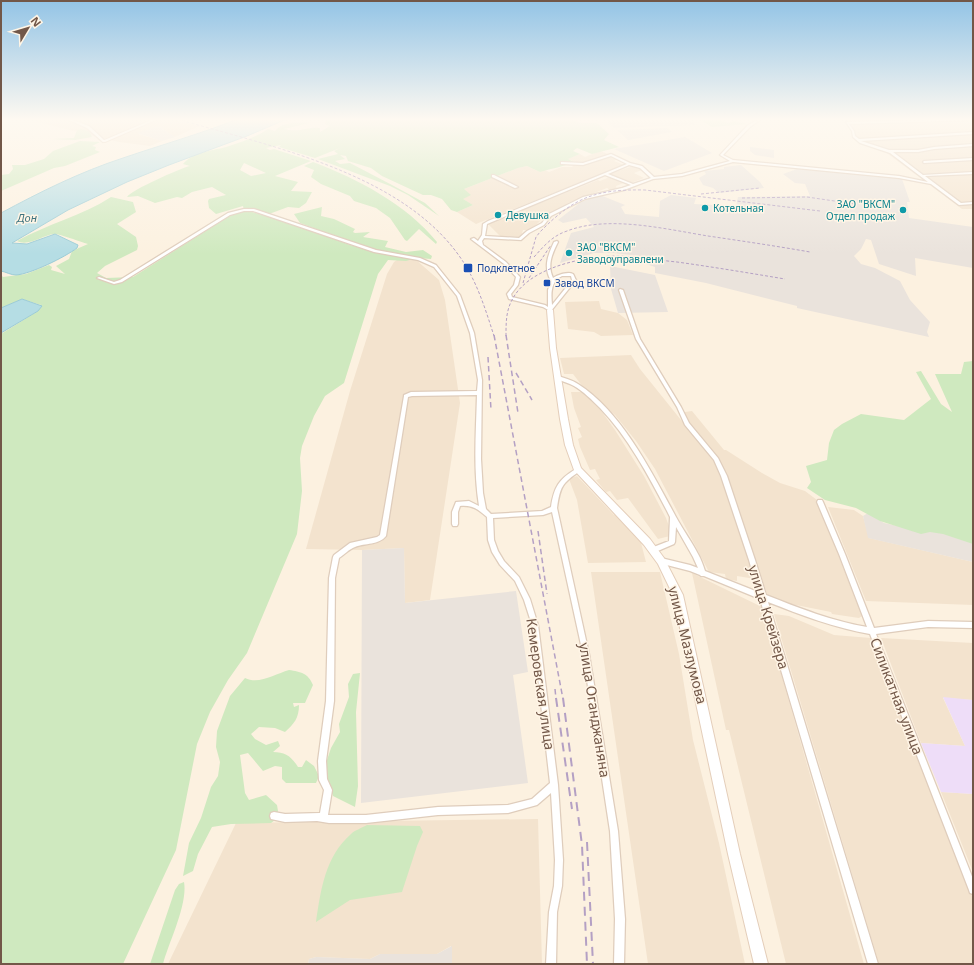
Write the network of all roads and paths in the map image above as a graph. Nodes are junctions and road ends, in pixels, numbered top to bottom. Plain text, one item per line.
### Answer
1 (629, 164) joint
2 (721, 164) edge
3 (764, 164) edge
4 (908, 164) edge
5 (973, 173) edge
6 (606, 174) junction
7 (924, 175) junction
8 (493, 176) dead end
9 (653, 178) junction
10 (931, 183) junction
11 (633, 185) junction
12 (516, 187) dead end
13 (973, 203) edge
14 (483, 237) junction
15 (473, 239) dead end
16 (556, 242) dead end
17 (481, 245) junction
18 (99, 278) dead end
19 (552, 280) junction
20 (621, 290) dead end
21 (550, 310) junction
22 (558, 378) junction
23 (480, 394) junction
24 (578, 470) junction
25 (820, 502) dead end
26 (554, 508) junction
27 (484, 510) junction
28 (490, 516) junction
29 (673, 517) junction
30 (455, 524) dead end
31 (653, 550) junction
32 (661, 561) junction
33 (703, 574) junction
34 (762, 596) junction
35 (973, 625) edge
36 (872, 631) junction
37 (554, 785) junction
38 (274, 816) dead end
39 (324, 818) junction
40 (973, 890) edge
41 (551, 964) edge
42 (619, 964) edge
43 (762, 964) edge
44 (873, 964) edge

1 - 6 street
1 - 9 street
2 - 9 street
3 - 10 street
4 - 7 street
5 - 7 street
6 - 11 street
6 - 14 street
7 - 10 street
8 - 12 street
9 - 11 street
10 - 13 street
11 - 14 street
14 - 17 street
15 - 17 street
16 - 19 street
17 - 21 street
18 - 23 street
19 - 21 street
19 - 21 street
20 - 34 street, улица Крейзера
21 - 22 street, улица Мазлумова
22 - 24 street, улица Мазлумова
22 - 29 street
23 - 27 street
23 - 39 street
24 - 26 street, улица Оганджаняна
24 - 31 street, улица Мазлумова
25 - 36 street, Силикатная улица
26 - 28 street
26 - 42 street, улица Оганджаняна
27 - 28 street
27 - 30 street
28 - 37 street, Кемеровская улица
29 - 31 street
29 - 33 street
31 - 32 street, улица Мазлумова
32 - 33 street
32 - 43 street, улица Мазлумова
33 - 34 street
34 - 36 street
34 - 44 street, улица Крейзера
35 - 36 street
36 - 40 street, Силикатная улица
37 - 39 street
37 - 41 street, Кемеровская улица
38 - 39 street

